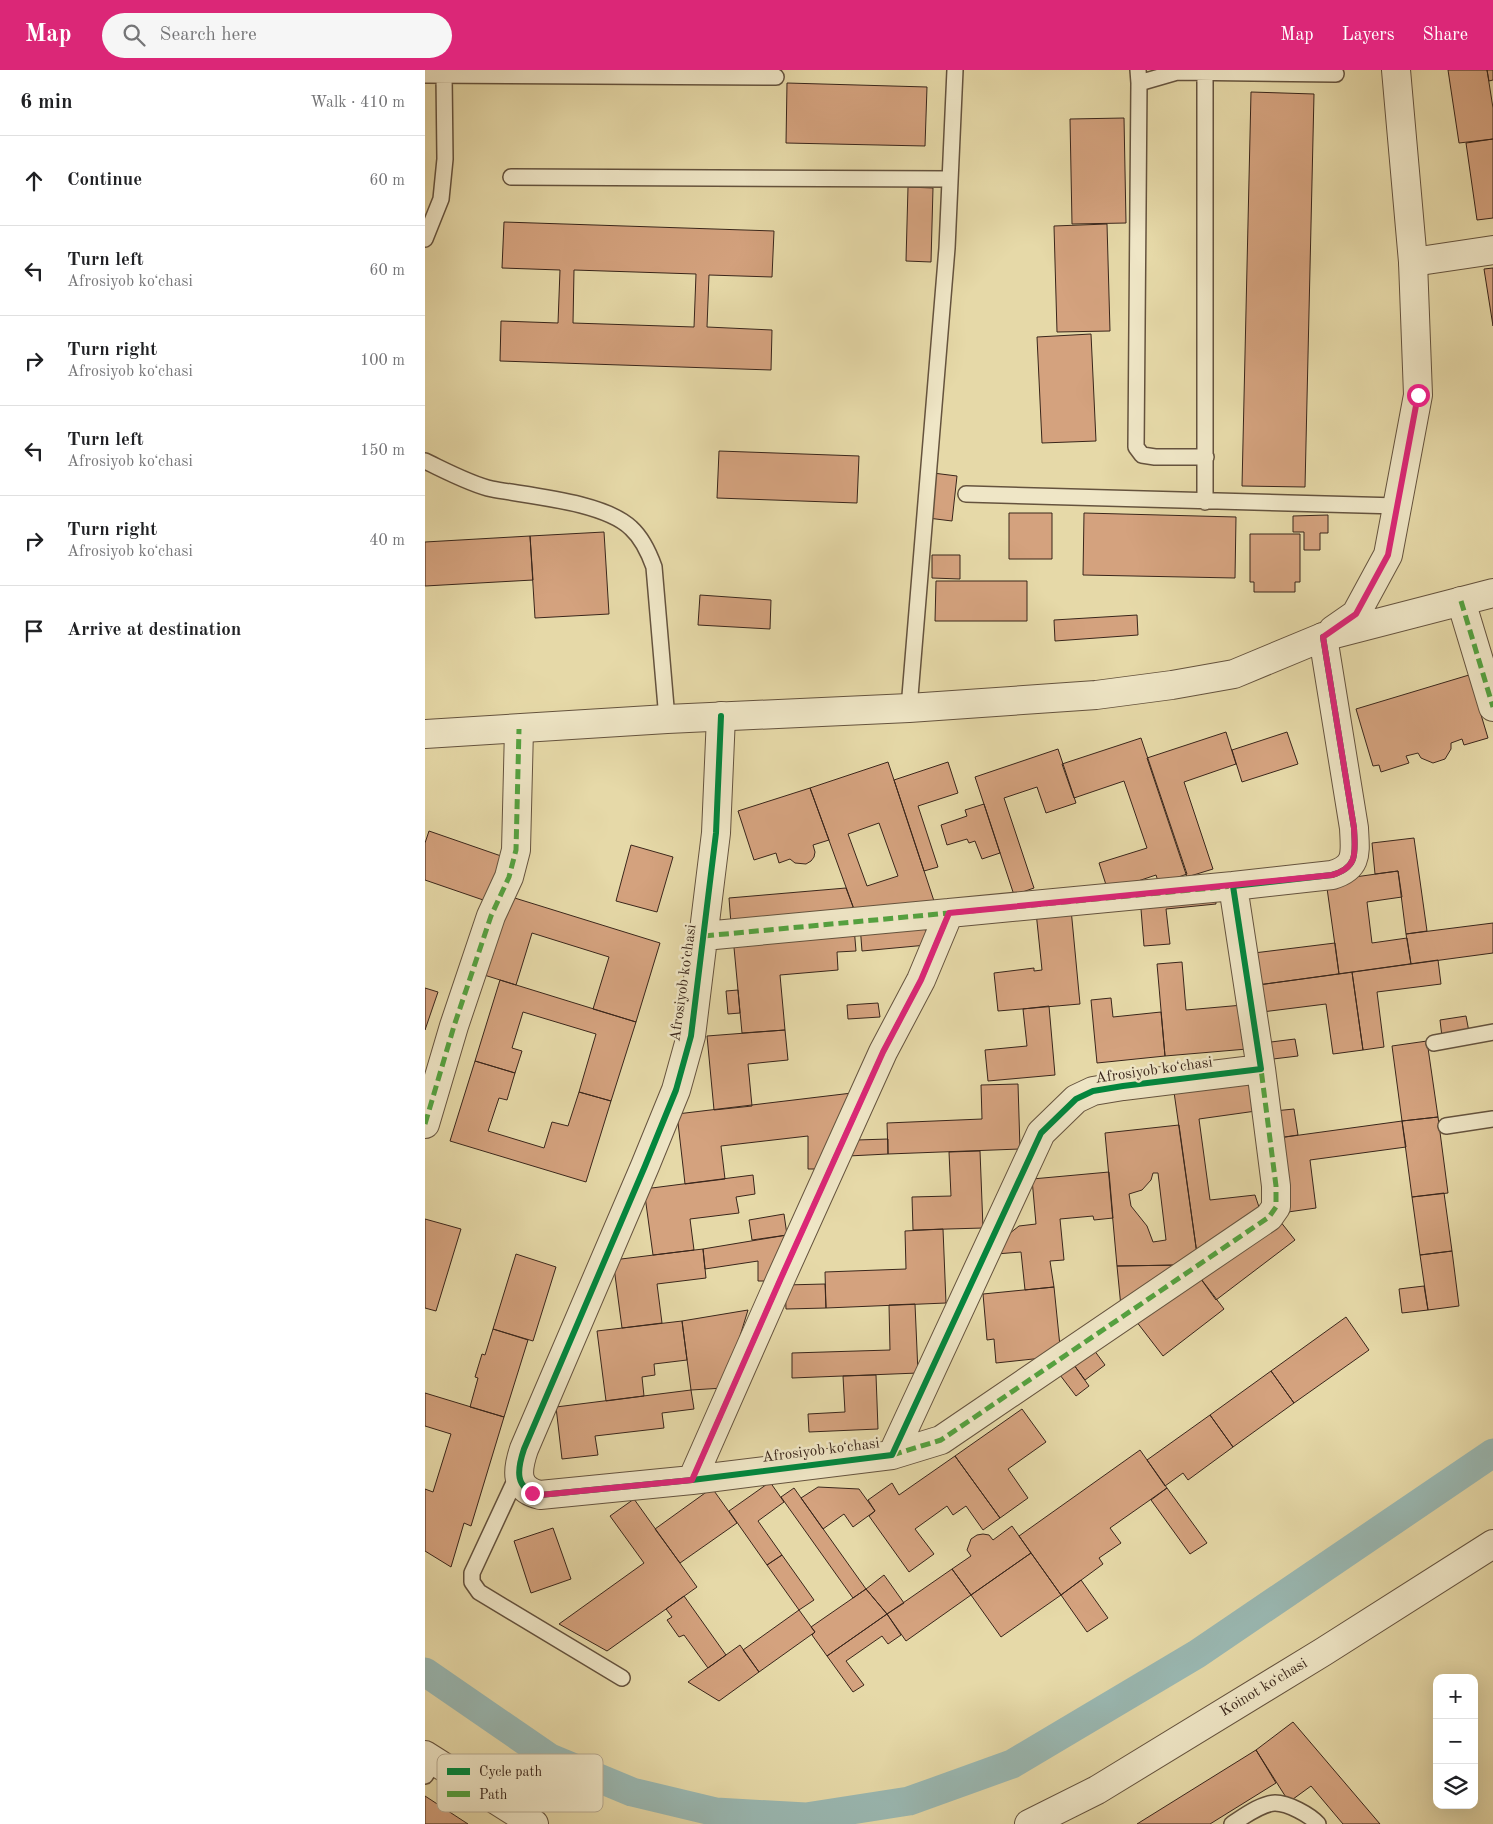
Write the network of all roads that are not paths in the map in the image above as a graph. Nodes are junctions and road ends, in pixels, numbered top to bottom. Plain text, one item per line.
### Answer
1 (955, 70) edge
2 (1396, 70) edge
3 (1205, 72) junction
4 (1336, 74) dead end
5 (425, 75) edge
6 (444, 75) junction
7 (1138, 76) edge
8 (775, 77) dead end
9 (511, 176) dead end
10 (950, 179) junction
11 (425, 239) edge
12 (1493, 250) edge
13 (1413, 262) junction
14 (1206, 457) junction
15 (425, 461) edge
16 (966, 494) dead end
17 (1205, 502) junction
18 (1398, 506) junction
19 (1493, 593) edge
20 (1461, 602) junction
21 (1323, 637) junction
22 (1493, 707) edge
23 (909, 708) junction
24 (721, 716) junction
25 (667, 719) junction
26 (519, 728) junction
27 (425, 734) edge
28 (1233, 886) junction
29 (949, 913) junction
30 (704, 936) junction
31 (1493, 1032) edge
32 (1434, 1043) dead end
33 (1261, 1069) junction
34 (1493, 1119) edge
35 (425, 1124) edge
36 (1446, 1126) dead end
37 (891, 1455) junction
38 (519, 1473) junction
39 (692, 1480) junction
40 (1493, 1544) edge
41 (622, 1678) dead end
42 (513, 1812) edge
43 (1032, 1823) edge
44 (534, 1824) edge
45 (1232, 1824) edge
46 (1318, 1824) edge

1 - 10 lane
2 - 13 street
3 - 4 lane
3 - 7 lane
3 - 14 lane
5 - 6 lane
6 - 8 lane
6 - 11 lane
7 - 14 lane
9 - 10 lane
10 - 23 lane
12 - 13 street
13 - 18 street
14 - 17 lane
15 - 25 lane
16 - 17 lane
17 - 18 lane
18 - 21 street
19 - 20 street
20 - 21 street
20 - 22 street
21 - 23 street
21 - 28 street
23 - 24 street
24 - 25 street
24 - 30 street, Afrosiyob koʻchasi
25 - 26 street
26 - 27 street
26 - 35 street
28 - 29 street
28 - 33 street, Afrosiyob koʻchasi
29 - 30 street
29 - 39 street
30 - 38 street, Afrosiyob koʻchasi
31 - 32 lane
33 - 37 street, Afrosiyob koʻchasi
33 - 37 street, Afrosiyob koʻchasi
34 - 36 lane
37 - 39 street, Afrosiyob koʻchasi
38 - 39 street, Afrosiyob koʻchasi
38 - 41 lane
40 - 43 street, Koinot koʻchasi
42 - 44 street
45 - 46 lane

